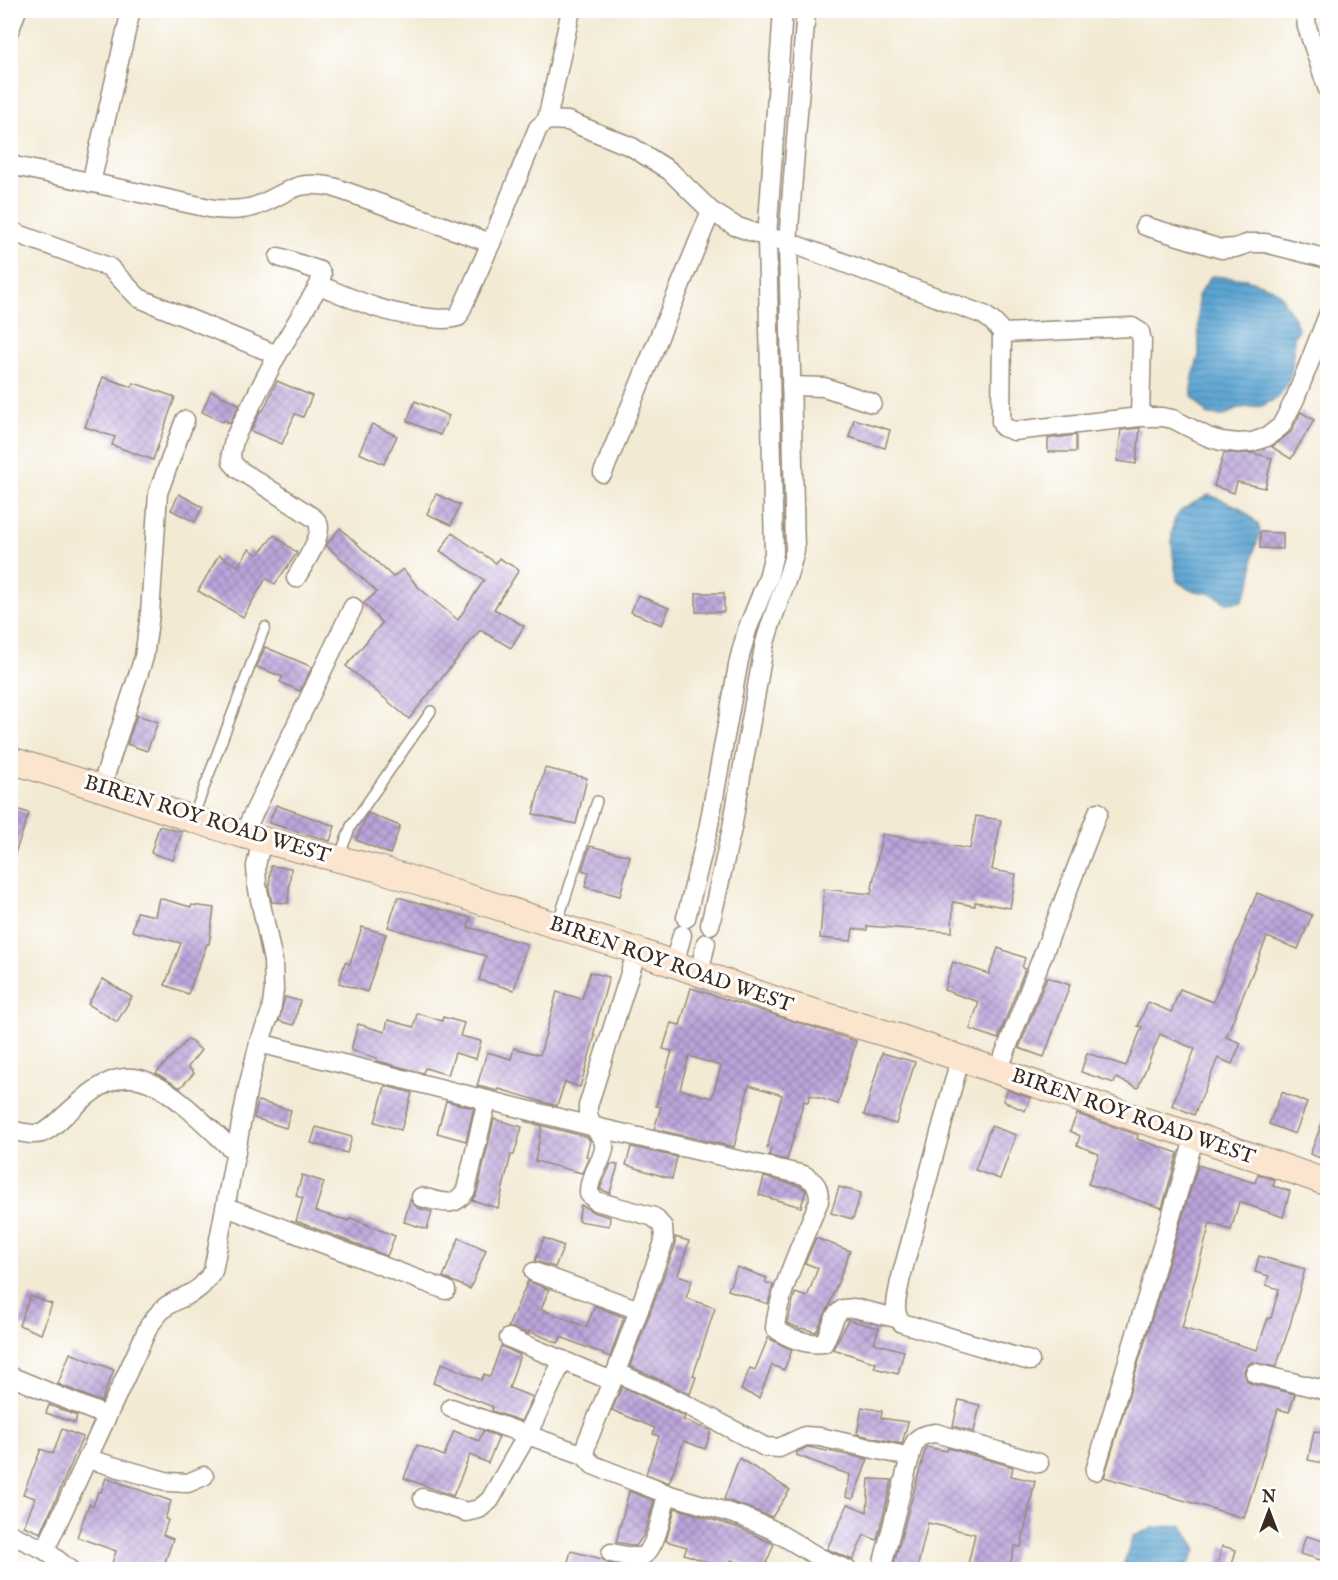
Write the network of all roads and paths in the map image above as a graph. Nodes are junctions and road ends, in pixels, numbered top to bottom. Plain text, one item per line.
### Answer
1 (17, 10) edge
2 (131, 10) edge
3 (571, 10) edge
4 (783, 10) edge
5 (806, 10) edge
6 (1305, 10) edge
7 (10, 29) edge
8 (1328, 90) edge
9 (547, 120) junction
10 (11, 167) edge
11 (91, 183) junction
12 (711, 211) junction
13 (1145, 226) dead end
14 (10, 231) edge
15 (767, 237) junction
16 (788, 242) junction
17 (491, 243) junction
18 (279, 257) dead end
19 (1328, 259) edge
20 (319, 285) junction
21 (1328, 315) edge
22 (1002, 333) junction
23 (277, 355) junction
24 (791, 386) junction
25 (872, 403) dead end
26 (1140, 417) junction
27 (185, 420) dead end
28 (603, 473) dead end
29 (296, 578) dead end
30 (353, 607) dead end
31 (265, 627) dead end
32 (431, 711) dead end
33 (10, 760) edge
34 (101, 788) junction
35 (597, 801) dead end
36 (1098, 812) dead end
37 (192, 819) junction
38 (252, 837) junction
39 (338, 859) junction
40 (710, 925) dead end
41 (557, 926) junction
42 (706, 943) dead end
43 (637, 951) junction
44 (674, 964) junction
45 (699, 973) junction
46 (259, 1043) junction
47 (960, 1059) junction
48 (998, 1071) junction
49 (487, 1100) junction
50 (591, 1126) junction
51 (10, 1130) edge
52 (1195, 1136) junction
53 (236, 1153) junction
54 (1328, 1183) edge
55 (421, 1197) dead end
56 (226, 1207) junction
57 (534, 1272) dead end
58 (446, 1290) dead end
59 (639, 1310) junction
60 (896, 1317) junction
61 (509, 1338) dead end
62 (563, 1360) junction
63 (1030, 1360) dead end
64 (1255, 1373) dead end
65 (10, 1376) edge
66 (614, 1376) junction
67 (1328, 1391) edge
68 (451, 1408) dead end
69 (106, 1416) junction
70 (527, 1435) junction
71 (584, 1455) junction
72 (910, 1457) junction
73 (88, 1459) junction
74 (1040, 1463) dead end
75 (1095, 1472) dead end
76 (204, 1476) dead end
77 (667, 1494) junction
78 (423, 1498) dead end
79 (10, 1534) edge
80 (45, 1550) junction
81 (611, 1553) dead end
82 (70, 1569) edge
83 (848, 1569) edge
84 (881, 1569) edge

1 - 7 street
2 - 11 street
3 - 9 street
4 - 15 street
5 - 16 street
6 - 8 street
9 - 12 street
9 - 17 street
10 - 11 street
11 - 17 street
12 - 15 street
12 - 28 street
13 - 19 street
14 - 23 street
15 - 16 street
15 - 44 street
16 - 22 street
16 - 24 street
17 - 20 street
18 - 20 street
20 - 23 street
21 - 26 street
22 - 26 street
22 - 26 street
23 - 29 street
24 - 25 street
24 - 40 street
27 - 34 street
30 - 38 street
31 - 37 lane
32 - 39 lane
33 - 34 main road, BIREN ROY ROAD WEST
34 - 37 main road, BIREN ROY ROAD WEST
35 - 41 lane
36 - 48 street
37 - 38 main road, BIREN ROY ROAD WEST
38 - 39 main road, BIREN ROY ROAD WEST
38 - 46 street
39 - 41 main road, BIREN ROY ROAD WEST
41 - 43 main road, BIREN ROY ROAD WEST
42 - 45 street
43 - 44 main road, BIREN ROY ROAD WEST
43 - 50 street
44 - 45 main road, BIREN ROY ROAD WEST
45 - 47 main road, BIREN ROY ROAD WEST
46 - 49 street
46 - 53 street
47 - 48 main road, BIREN ROY ROAD WEST
47 - 60 street
48 - 52 main road, BIREN ROY ROAD WEST
49 - 50 street
49 - 55 street
50 - 59 street
50 - 60 street
51 - 53 street
52 - 54 main road, BIREN ROY ROAD WEST
52 - 75 street
53 - 56 street
56 - 58 street
56 - 69 street
57 - 59 street
59 - 66 street
60 - 63 street
61 - 62 street
62 - 66 street
62 - 70 street
64 - 67 street
65 - 69 street
66 - 71 street
66 - 72 street
68 - 70 street
69 - 73 street
70 - 71 street
70 - 78 street
71 - 77 street
72 - 74 street
72 - 84 street
73 - 76 street
73 - 80 street
77 - 81 street
77 - 83 street
79 - 80 street
80 - 82 street

